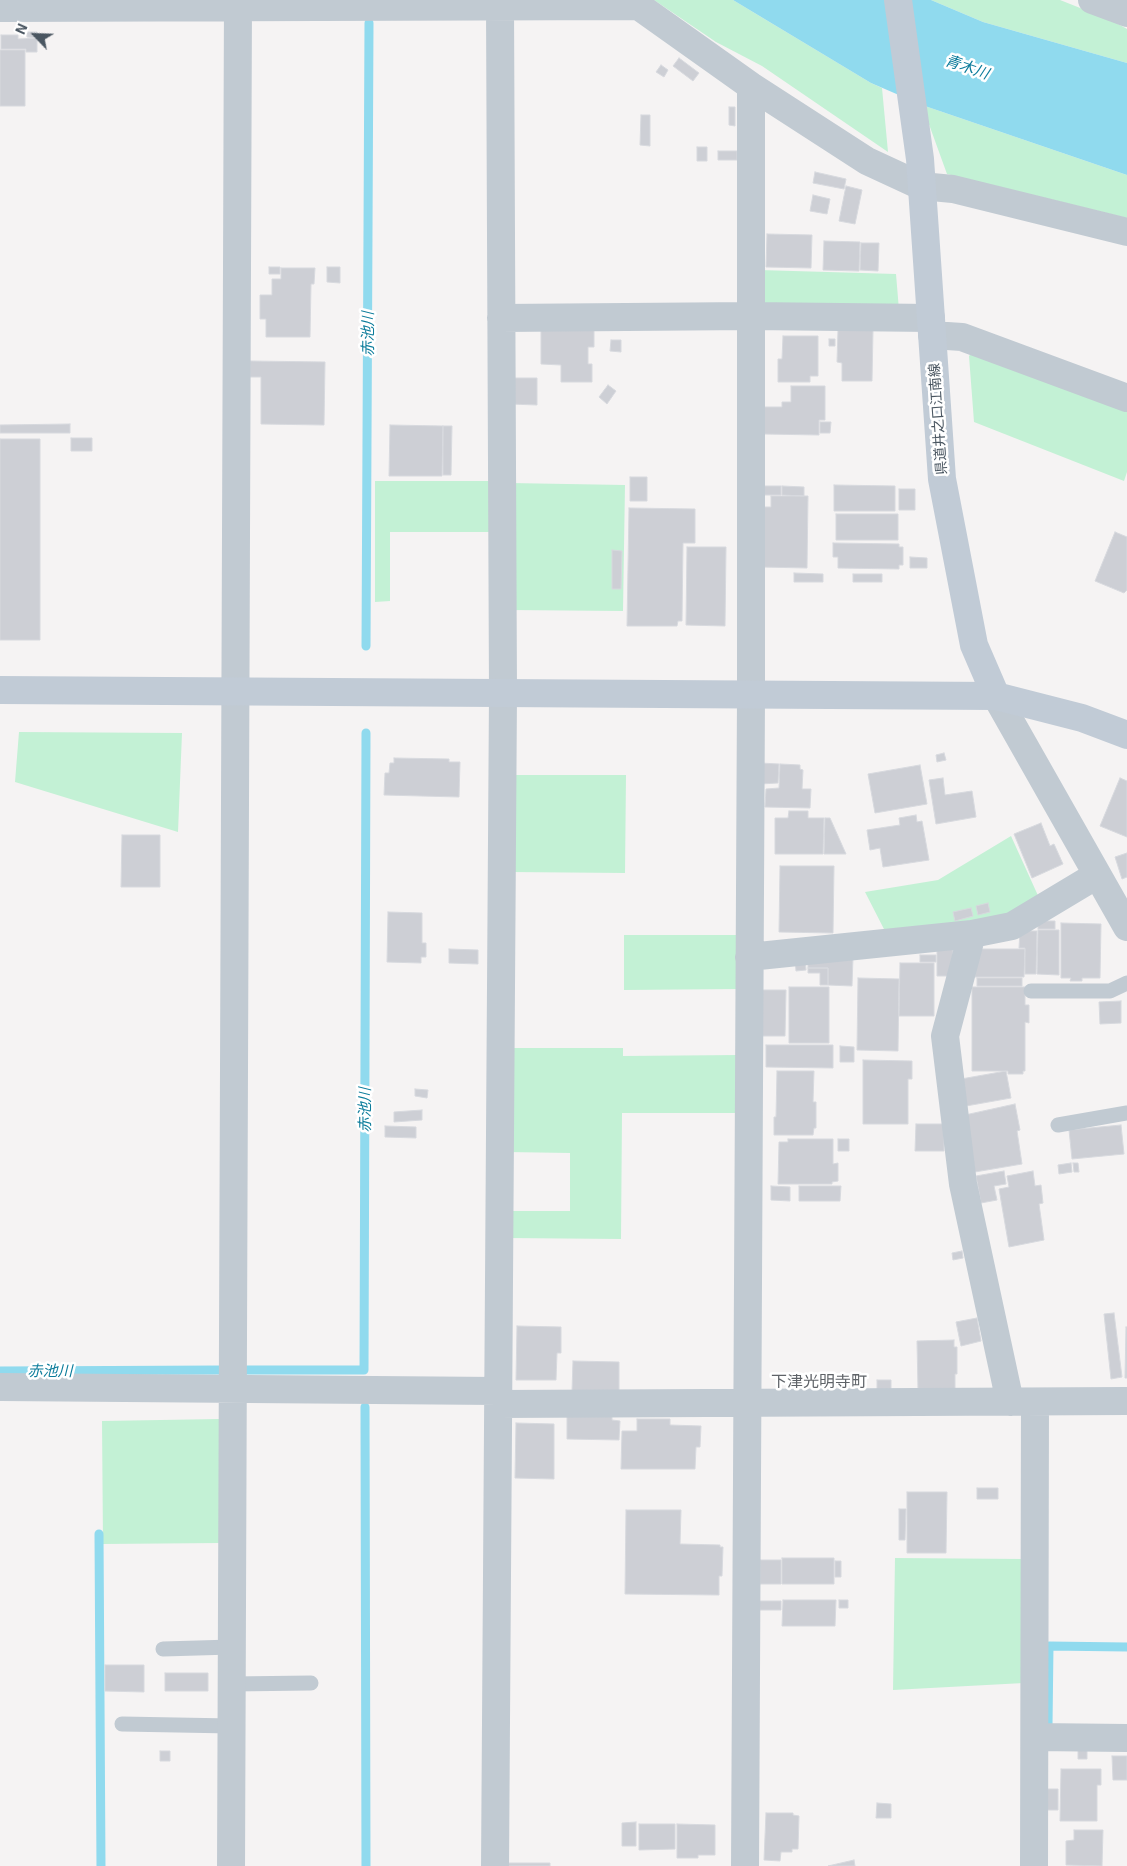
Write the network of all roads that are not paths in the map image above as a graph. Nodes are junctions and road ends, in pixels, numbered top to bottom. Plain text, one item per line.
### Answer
1 (898, 0) edge
2 (1092, 0) edge
3 (238, 3) edge
4 (633, 3) edge
5 (500, 6) junction
6 (0, 8) edge
7 (1124, 13) edge
8 (751, 86) junction
9 (922, 186) junction
10 (1127, 232) edge
11 (751, 316) junction
12 (501, 318) junction
13 (931, 326) junction
14 (1127, 398) edge
15 (0, 690) edge
16 (236, 692) junction
17 (503, 693) junction
18 (751, 695) junction
19 (996, 696) junction
20 (1127, 735) edge
21 (1098, 875) junction
22 (1127, 927) edge
23 (972, 934) junction
24 (749, 958) junction
25 (1127, 983) edge
26 (1031, 991) dead end
27 (1127, 1113) edge
28 (1058, 1125) dead end
29 (0, 1387) edge
30 (233, 1389) junction
31 (498, 1397) junction
32 (1127, 1401) edge
33 (1023, 1402) junction
34 (746, 1403) junction
35 (232, 1647) junction
36 (162, 1649) dead end
37 (311, 1683) dead end
38 (232, 1684) junction
39 (122, 1724) dead end
40 (232, 1726) junction
41 (1035, 1737) junction
42 (1127, 1738) edge
43 (231, 1866) edge
44 (495, 1866) edge
45 (745, 1866) edge
46 (1034, 1866) edge

1 - 9 street, 県道井之口江南線
2 - 7 street
3 - 5 street
3 - 6 street
3 - 16 street
4 - 5 street
4 - 8 street
5 - 12 street
8 - 9 street
8 - 11 street
9 - 10 street
9 - 13 street, 県道井之口江南線
11 - 12 street
11 - 13 street
11 - 18 street
12 - 17 street
13 - 14 street
13 - 19 street, 県道井之口江南線
15 - 16 street
16 - 17 street
16 - 30 street
17 - 18 street
17 - 31 street
18 - 19 street
18 - 24 street
19 - 20 street
19 - 21 street
21 - 22 street
21 - 23 street
23 - 24 street
23 - 33 street
24 - 34 street
25 - 26 lane
27 - 28 lane
29 - 30 street
30 - 31 street
30 - 35 street
31 - 34 street
31 - 44 street
32 - 33 street
33 - 34 street
33 - 41 street
34 - 45 street
35 - 36 lane
35 - 38 street
37 - 38 lane
38 - 40 street
39 - 40 lane
40 - 43 street
41 - 42 street
41 - 46 street

